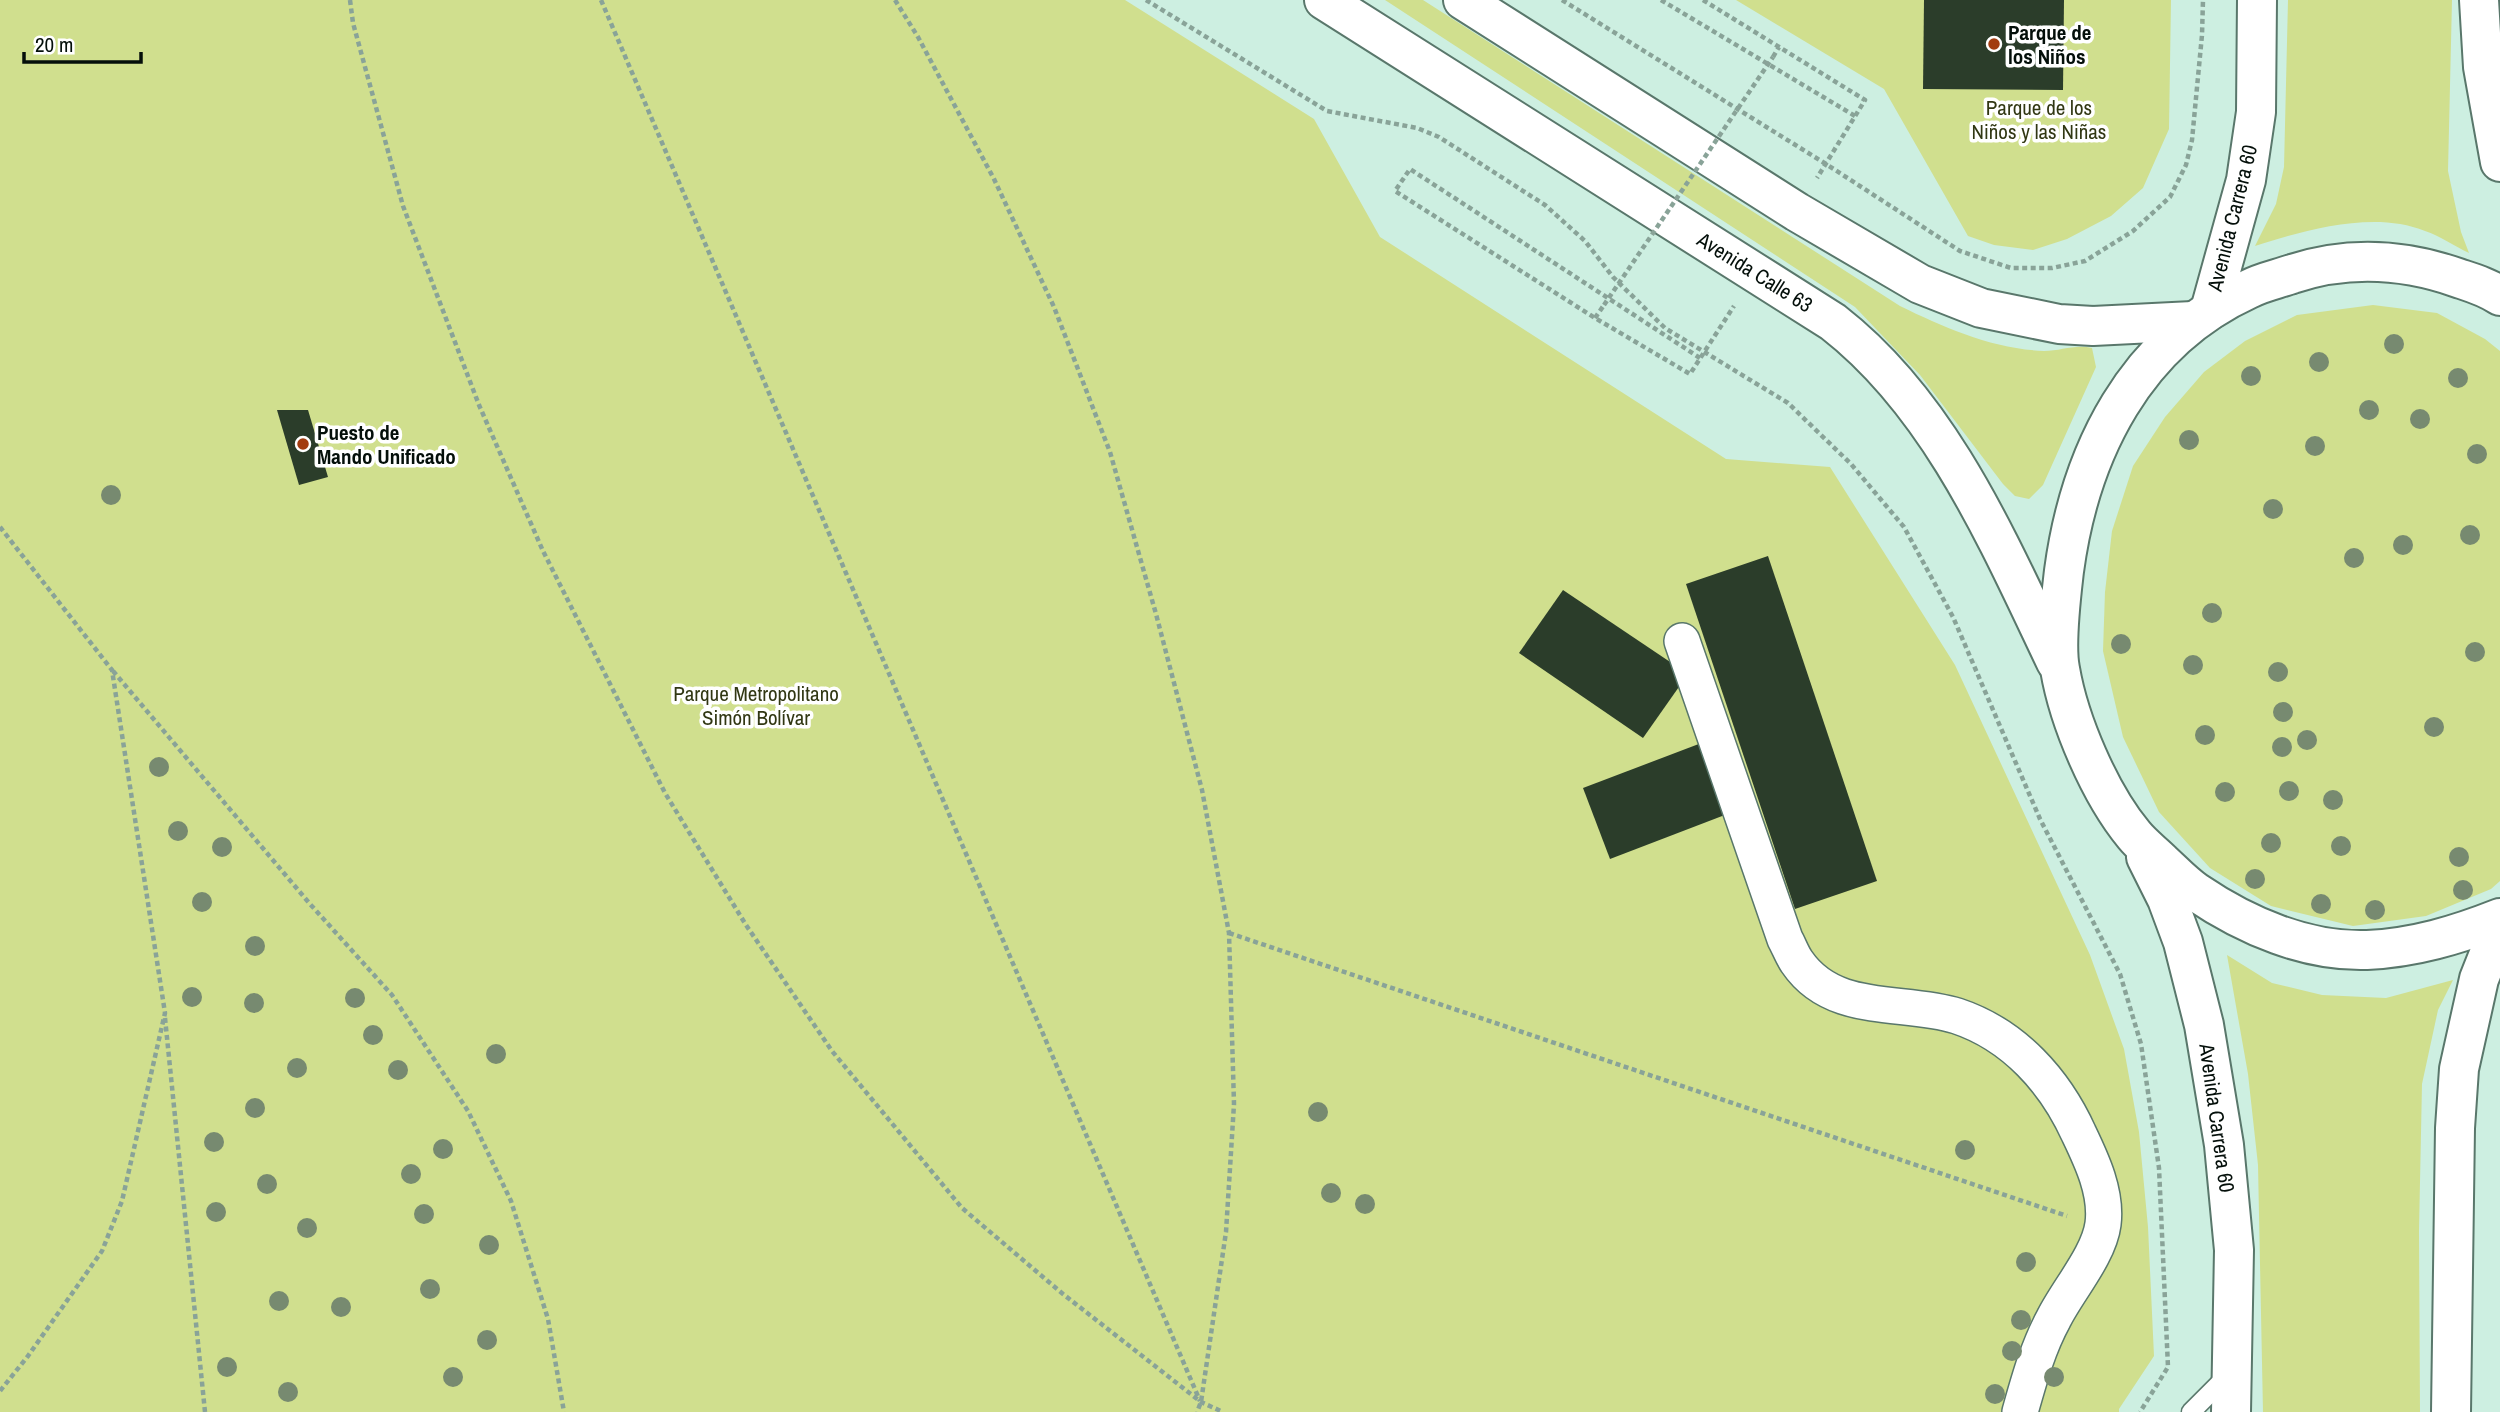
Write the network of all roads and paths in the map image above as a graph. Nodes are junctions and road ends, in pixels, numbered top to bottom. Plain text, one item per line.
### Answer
1 (350, 0) edge
2 (601, 0) edge
3 (895, 0) edge
4 (1146, 0) edge
5 (1324, 0) edge
6 (1463, 0) edge
7 (1562, 0) edge
8 (1661, 0) edge
9 (1703, 0) edge
10 (2203, 0) edge
11 (2257, 0) edge
12 (2479, 0) edge
13 (1779, 47) junction
14 (1855, 116) junction
15 (2500, 162) edge
16 (1826, 164) junction
17 (1797, 212) junction
18 (1755, 273) junction
19 (2500, 296) edge
20 (2202, 316) junction
21 (1595, 318) junction
22 (1704, 352) junction
23 (1700, 358) junction
24 (0, 527) edge
25 (1682, 641) dead end
26 (2059, 667) junction
27 (113, 670) junction
28 (2135, 836) junction
29 (2500, 918) edge
30 (2500, 926) edge
31 (1228, 933) junction
32 (165, 1013) junction
33 (2102, 1228) junction
34 (2232, 1372) junction
35 (0, 1391) edge
36 (1200, 1402) junction
37 (205, 1412) edge
38 (564, 1412) edge
39 (1197, 1412) edge
40 (1223, 1412) edge
41 (2020, 1412) edge
42 (2140, 1412) edge
43 (2191, 1412) edge
44 (2231, 1412) edge
45 (2451, 1412) edge

1 - 36 path
2 - 36 path
3 - 31 path
4 - 22 path
5 - 18 main road, Avenida Calle 63
6 - 17 main road
7 - 16 path
8 - 14 path
9 - 13 path
10 - 16 path
11 - 20 main road, Avenida Carrera 60
12 - 15 main road
13 - 14 path
13 - 21 path, bridge
14 - 16 path
16 - 17 path
17 - 20 main road
18 - 22 path
18 - 26 main road, Avenida Calle 63
19 - 20 main road
20 - 26 main road
21 - 23 path
21 - 23 path
22 - 23 path
22 - 42 path
24 - 27 path
25 - 33 street
26 - 28 main road
27 - 32 path
27 - 38 path
28 - 29 main road
28 - 34 main road, Avenida Carrera 60
30 - 45 main road
31 - 33 path
31 - 36 path
32 - 35 path
32 - 37 path
33 - 41 street
34 - 43 lane
34 - 44 main road, Avenida Carrera 60
36 - 39 path
36 - 40 path

